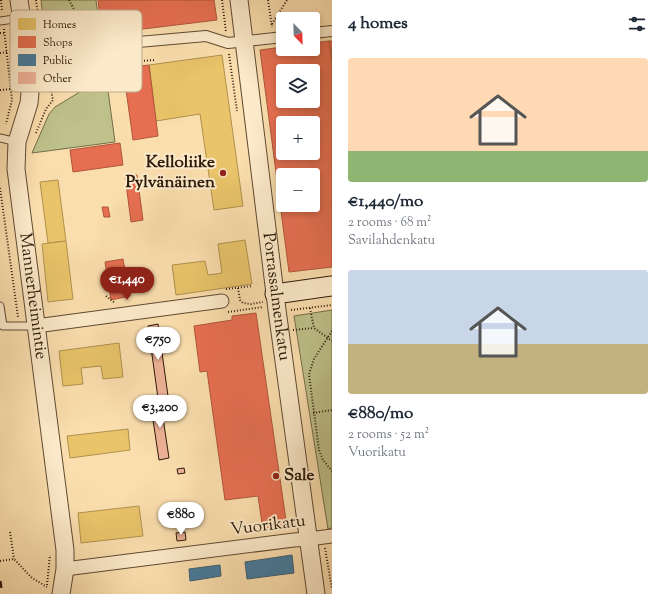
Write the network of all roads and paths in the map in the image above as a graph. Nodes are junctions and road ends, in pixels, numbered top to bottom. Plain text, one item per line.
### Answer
1 (19, 0) edge
2 (36, 0) edge
3 (69, 0) edge
4 (222, 0) edge
5 (239, 0) edge
6 (268, 0) edge
7 (287, 0) edge
8 (20, 10) edge
9 (37, 10) edge
10 (74, 10) edge
11 (10, 20) edge
12 (0, 21) edge
13 (272, 25) junction
14 (332, 31) edge
15 (320, 32) edge
16 (0, 33) edge
17 (5, 33) dead end
18 (276, 34) edge
19 (276, 38) edge
20 (236, 42) junction
21 (142, 51) edge
22 (8, 52) dead end
23 (0, 53) edge
24 (142, 56) edge
25 (8, 59) dead end
26 (155, 60) dead end
27 (10, 74) edge
28 (10, 89) edge
29 (0, 90) edge
30 (12, 92) edge
31 (30, 92) edge
32 (12, 100) dead end
33 (0, 138) edge
34 (17, 142) junction
35 (0, 188) edge
36 (252, 286) dead end
37 (332, 286) edge
38 (245, 287) dead end
39 (238, 288) dead end
40 (106, 296) dead end
41 (270, 298) junction
42 (222, 301) dead end
43 (116, 304) dead end
44 (332, 305) edge
45 (0, 306) edge
46 (254, 308) dead end
47 (259, 308) dead end
48 (19, 325) junction
49 (36, 326) junction
50 (314, 328) junction
51 (289, 330) dead end
52 (332, 332) edge
53 (328, 338) junction
54 (332, 341) edge
55 (332, 410) edge
56 (313, 413) junction
57 (332, 471) edge
58 (10, 532) dead end
59 (321, 538) edge
60 (50, 552) dead end
61 (14, 559) junction
62 (0, 561) edge
63 (65, 569) junction
64 (332, 589) edge
65 (54, 591) edge
66 (316, 594) edge

1 - 8 street, Mannerheimintie
2 - 9 path
3 - 10 path
4 - 20 path
5 - 20 street, Porrassalmenkatu
6 - 13 path
7 - 13 path
11 - 12 lane
13 - 18 path
14 - 15 street
16 - 17 path
19 - 20 street
20 - 21 street
20 - 41 street, Porrassalmenkatu
22 - 23 path
24 - 26 path
25 - 27 path
28 - 29 path
30 - 32 path
31 - 34 street, Mannerheimintie
33 - 34 lane
34 - 49 street, Mannerheimintie
35 - 48 path
36 - 38 path
37 - 41 main road
39 - 41 path
40 - 43 path
41 - 59 street, Porrassalmenkatu
42 - 49 street
44 - 50 path
45 - 48 lane
46 - 47 path
48 - 49 lane
49 - 63 street, Mannerheimintie
50 - 51 path
50 - 53 path
52 - 53 path
53 - 54 path
53 - 56 path
55 - 56 path
56 - 57 path
58 - 61 path
59 - 63 street, Vuorikatu
59 - 64 path
59 - 66 street, Porrassalmenkatu
60 - 65 path
61 - 62 path
61 - 65 path
63 - 65 street, Mannerheimintie

